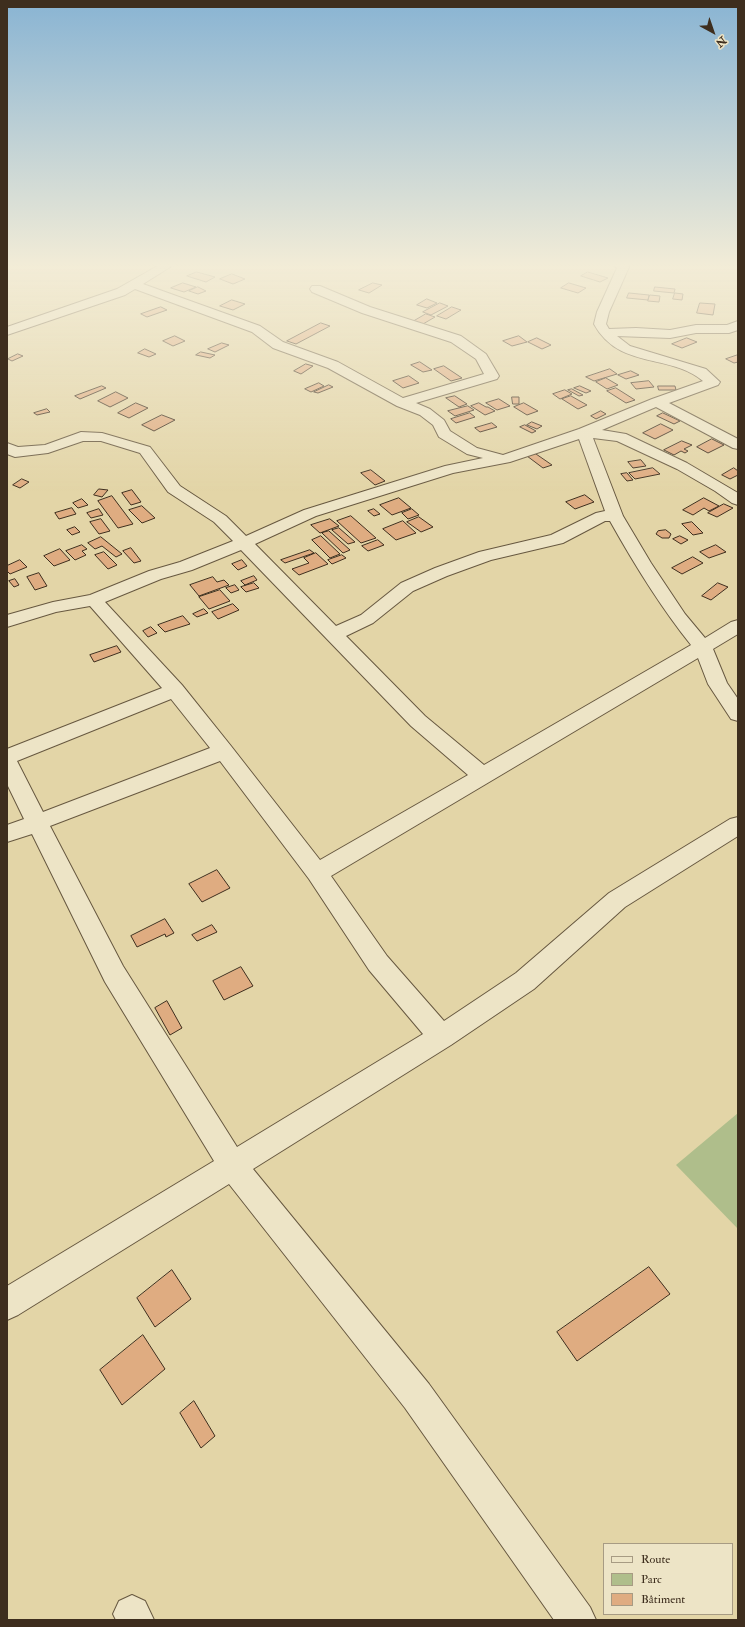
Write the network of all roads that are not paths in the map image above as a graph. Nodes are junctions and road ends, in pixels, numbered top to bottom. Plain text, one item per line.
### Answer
1 (271, 340) edge
2 (457, 340) edge
3 (614, 340) edge
4 (657, 402) junction
5 (402, 403) junction
6 (584, 432) junction
7 (738, 445) edge
8 (7, 447) edge
9 (505, 459) junction
10 (738, 500) edge
11 (615, 516) junction
12 (244, 543) junction
13 (94, 600) junction
14 (7, 621) edge
15 (738, 626) edge
16 (334, 634) junction
17 (703, 648) junction
18 (175, 690) junction
19 (738, 714) edge
20 (224, 751) junction
21 (7, 757) edge
22 (7, 763) edge
23 (482, 775) junction
24 (37, 823) junction
25 (738, 825) edge
26 (7, 834) edge
27 (317, 873) junction
28 (442, 1037) junction
29 (233, 1166) junction
30 (7, 1304) edge
31 (576, 1620) edge

1 - 5 street
2 - 5 street
3 - 4 street
4 - 6 street
4 - 7 street
5 - 9 street
6 - 9 street
6 - 10 street
6 - 11 street
8 - 12 street
9 - 12 street
11 - 16 street
11 - 17 street
12 - 13 street
12 - 16 street
13 - 14 street
13 - 18 street
15 - 17 street
16 - 23 street
17 - 19 street
17 - 23 street
18 - 20 street
18 - 21 street
20 - 24 street
20 - 27 street
22 - 24 street
23 - 27 street
24 - 26 street
24 - 29 street
25 - 28 street
27 - 28 street
28 - 29 street
29 - 30 street
29 - 31 street

